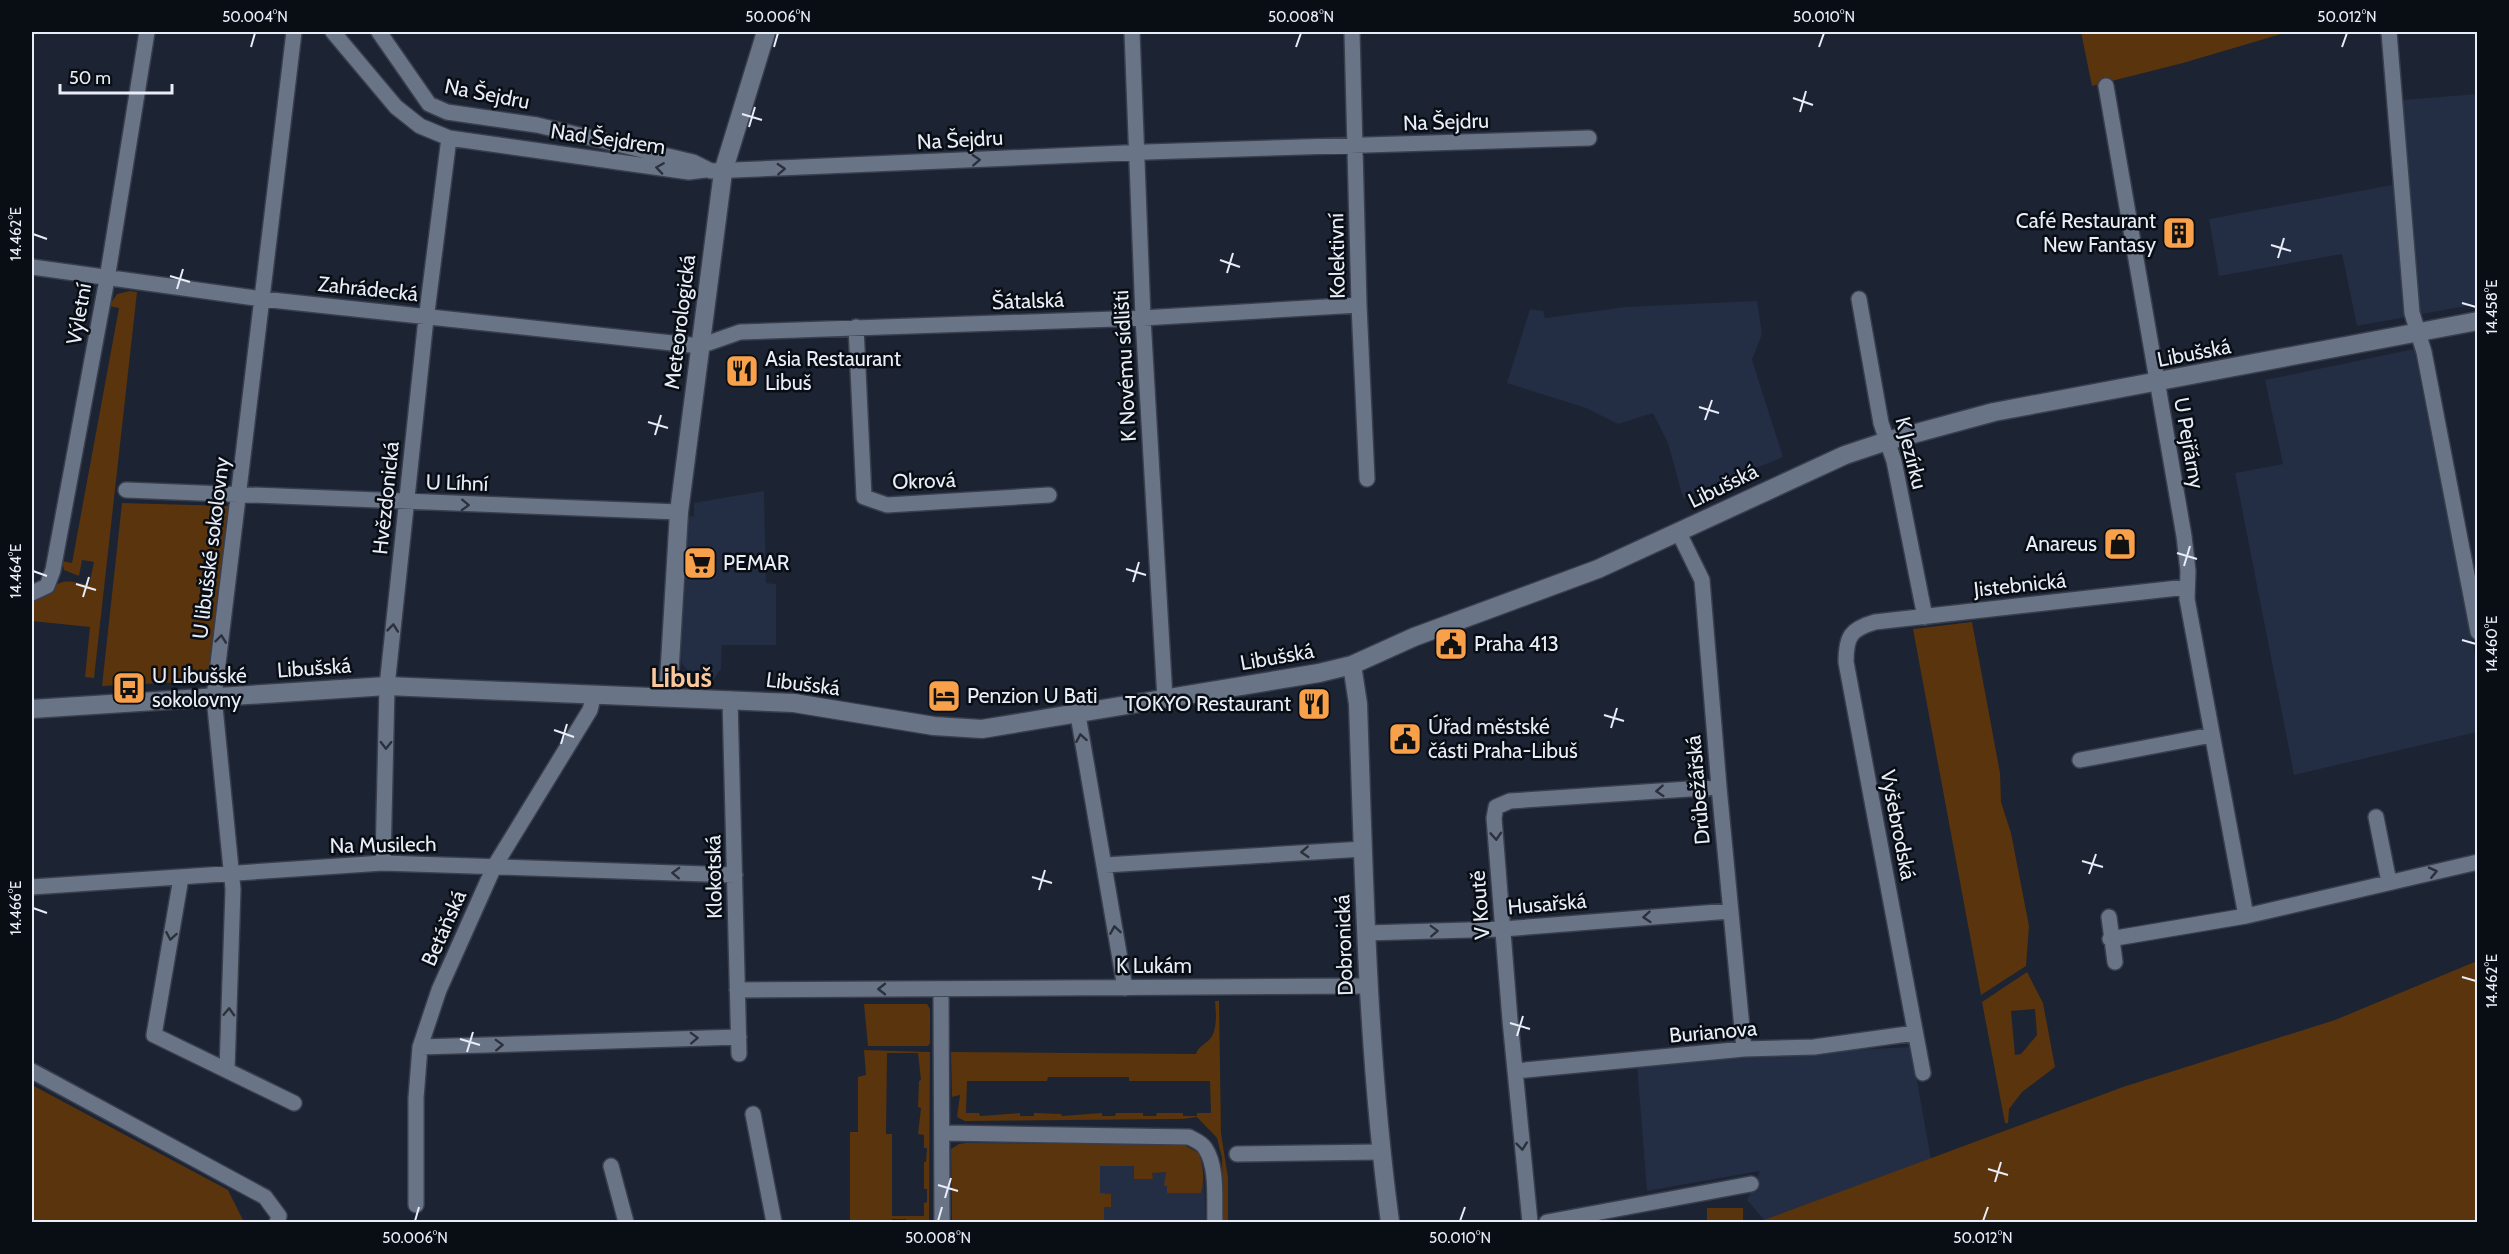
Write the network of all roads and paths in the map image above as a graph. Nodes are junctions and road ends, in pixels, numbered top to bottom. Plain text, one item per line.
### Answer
1 (147, 32) edge
2 (294, 32) edge
3 (333, 32) edge
4 (379, 32) edge
5 (766, 32) edge
6 (1132, 32) edge
7 (1352, 32) edge
8 (2390, 32) edge
9 (2106, 86) dead end
10 (449, 138) junction
11 (1589, 138) dead end
12 (1356, 146) junction
13 (1137, 153) junction
14 (714, 171) junction
15 (32, 267) edge
16 (107, 279) junction
17 (262, 299) junction
18 (1859, 299) dead end
19 (1359, 305) junction
20 (426, 317) junction
21 (1143, 318) junction
22 (2478, 321) edge
23 (856, 327) junction
24 (2418, 333) junction
25 (700, 346) junction
26 (2157, 383) junction
27 (1887, 441) junction
28 (1367, 479) dead end
29 (126, 490) dead end
30 (1049, 495) dead end
31 (238, 496) junction
32 (406, 502) junction
33 (679, 512) junction
34 (1679, 533) junction
35 (2471, 558) edge
36 (2187, 587) junction
37 (32, 593) edge
38 (1925, 617) junction
39 (1858, 627) joint
40 (2478, 632) edge
41 (1352, 665) junction
42 (387, 686) junction
43 (594, 693) junction
44 (214, 697) junction
45 (668, 697) junction
46 (730, 699) junction
47 (1165, 699) junction
48 (32, 709) edge
49 (1078, 715) junction
50 (2212, 735) junction
51 (2080, 760) dead end
52 (1719, 787) junction
53 (2376, 817) dead end
54 (1363, 849) junction
55 (2478, 862) edge
56 (383, 864) junction
57 (1105, 865) junction
58 (494, 867) junction
59 (230, 873) junction
60 (735, 875) junction
61 (181, 878) junction
62 (2389, 882) junction
63 (32, 887) edge
64 (1730, 911) junction
65 (2246, 916) junction
66 (2109, 917) dead end
67 (1503, 929) junction
68 (1366, 933) junction
69 (2111, 939) junction
70 (2115, 962) dead end
71 (1368, 986) junction
72 (1125, 987) junction
73 (940, 989) junction
74 (737, 990) junction
75 (1915, 1033) junction
76 (739, 1037) junction
77 (420, 1047) junction
78 (1744, 1049) junction
79 (739, 1054) dead end
80 (227, 1070) junction
81 (32, 1071) edge
82 (1515, 1071) junction
83 (1923, 1072) dead end
84 (294, 1103) dead end
85 (753, 1114) dead end
86 (943, 1133) junction
87 (1380, 1152) junction
88 (1237, 1154) dead end
89 (611, 1166) dead end
90 (1751, 1184) dead end
91 (416, 1205) dead end
92 (277, 1222) edge
93 (626, 1222) edge
94 (774, 1222) edge
95 (942, 1222) edge
96 (1215, 1222) edge
97 (1390, 1222) edge
98 (1530, 1222) edge
99 (1547, 1222) edge

1 - 16 street, Výletní
2 - 17 street, U libušské sokolovny
3 - 10 street, Nad Šejdrem
4 - 14 street, Na Šejdru
5 - 14 street, Meteorologická
6 - 13 street, K Novému sídlišti
7 - 12 street, Kolektivní
8 - 24 street
9 - 26 street, U Pejřárny
14 -> 10 street, Nad Šejdrem
10 - 20 street, Hvězdonická
11 - 12 street, Na Šejdru
12 - 13 street, Na Šejdru
12 - 19 street, Kolektivní
14 -> 13 street, Na Šejdru
13 - 21 street, K Novému sídlišti
14 - 25 street, Meteorologická
15 - 16 street, Zahrádecká
16 - 17 street, Zahrádecká
16 - 37 street, Výletní
17 - 20 street, Zahrádecká
17 - 31 street, U libušské sokolovny
18 - 27 street, K Jezírku
19 - 21 street, Šátalská
19 - 28 street, Kolektivní
20 - 25 street, Zahrádecká
20 - 32 street, Hvězdonická
21 - 23 street, Šátalská
21 - 47 street, K Novému sídlišti
22 - 24 street, Libušská
23 - 25 street, Šátalská
23 - 30 street, Okrová
24 - 26 street, Libušská
24 - 35 street
25 - 33 street, Meteorologická
26 - 27 street, Libušská
26 - 36 street, U Pejřárny
27 - 34 street, Libušská
27 - 38 street, K Jezírku
29 - 31 street, U Líhní
31 - 32 street, U Líhní
44 -> 31 street, U libušské sokolovny
32 -> 33 street, U Líhní
42 -> 32 street, Hvězdonická
33 - 45 street, Meteorologická
34 - 41 street, Libušská
34 - 52 street, Drůbežářská
35 - 40 street
36 - 38 street, Jistebnická
36 - 50 street, U Pejřárny
38 - 39 street, Jistebnická
39 - 75 street, Vyšebrodská
41 - 47 street, Libušská
41 - 54 street, Dobronická
42 - 43 street, Libušská
42 - 44 street, Libušská
42 -> 56 street, Hvězdonická
43 - 45 street, Libušská
43 - 58 street, Betáňská
44 - 48 street, Libušská
44 - 59 street, U libušské sokolovny
45 - 46 street, Libušská
46 - 49 street, Libušská
46 - 60 street, Klokotská
47 - 49 street, Libušská
57 -> 49 street
50 - 51 street
50 - 65 street, U Pejřárny
52 - 64 street, Drůbežářská
52 -> 67 street, V Koutě
53 - 62 street
54 -> 57 street
54 - 68 street, Dobronická
62 -> 55 street
56 - 58 street, Na Musilech
56 - 59 street, Na Musilech
72 -> 57 street
60 -> 58 street, Na Musilech
58 - 77 street, Betáňská
59 - 61 street, Na Musilech
80 -> 59 street, U libušské sokolovny
60 - 74 street, Klokotská
61 - 63 street, Na Musilech
61 -> 80 street
62 - 65 street
64 -> 67 street, Husařská
64 - 78 street, Drůbežářská
65 - 69 street
66 - 69 street
68 -> 67 street, Husařská
67 - 82 street, V Koutě
68 - 71 street, Dobronická
69 - 70 street
71 - 72 street, K Lukám
71 - 87 street, Dobronická
72 - 73 street, K Lukám
73 -> 74 street, K Lukám
73 - 86 street
74 - 76 street, Klokotská
75 - 78 street, Burianova
75 - 83 street, Vyšebrodská
77 -> 76 street
76 - 79 street, Klokotská
77 - 91 street, Betáňská
78 - 82 street, Burianova
80 - 84 street
81 - 92 street
82 -> 98 street, V Koutě
85 - 94 street
86 - 95 street
86 - 96 street
87 - 88 street
87 - 97 street, Dobronická
89 - 93 street
90 - 99 street

